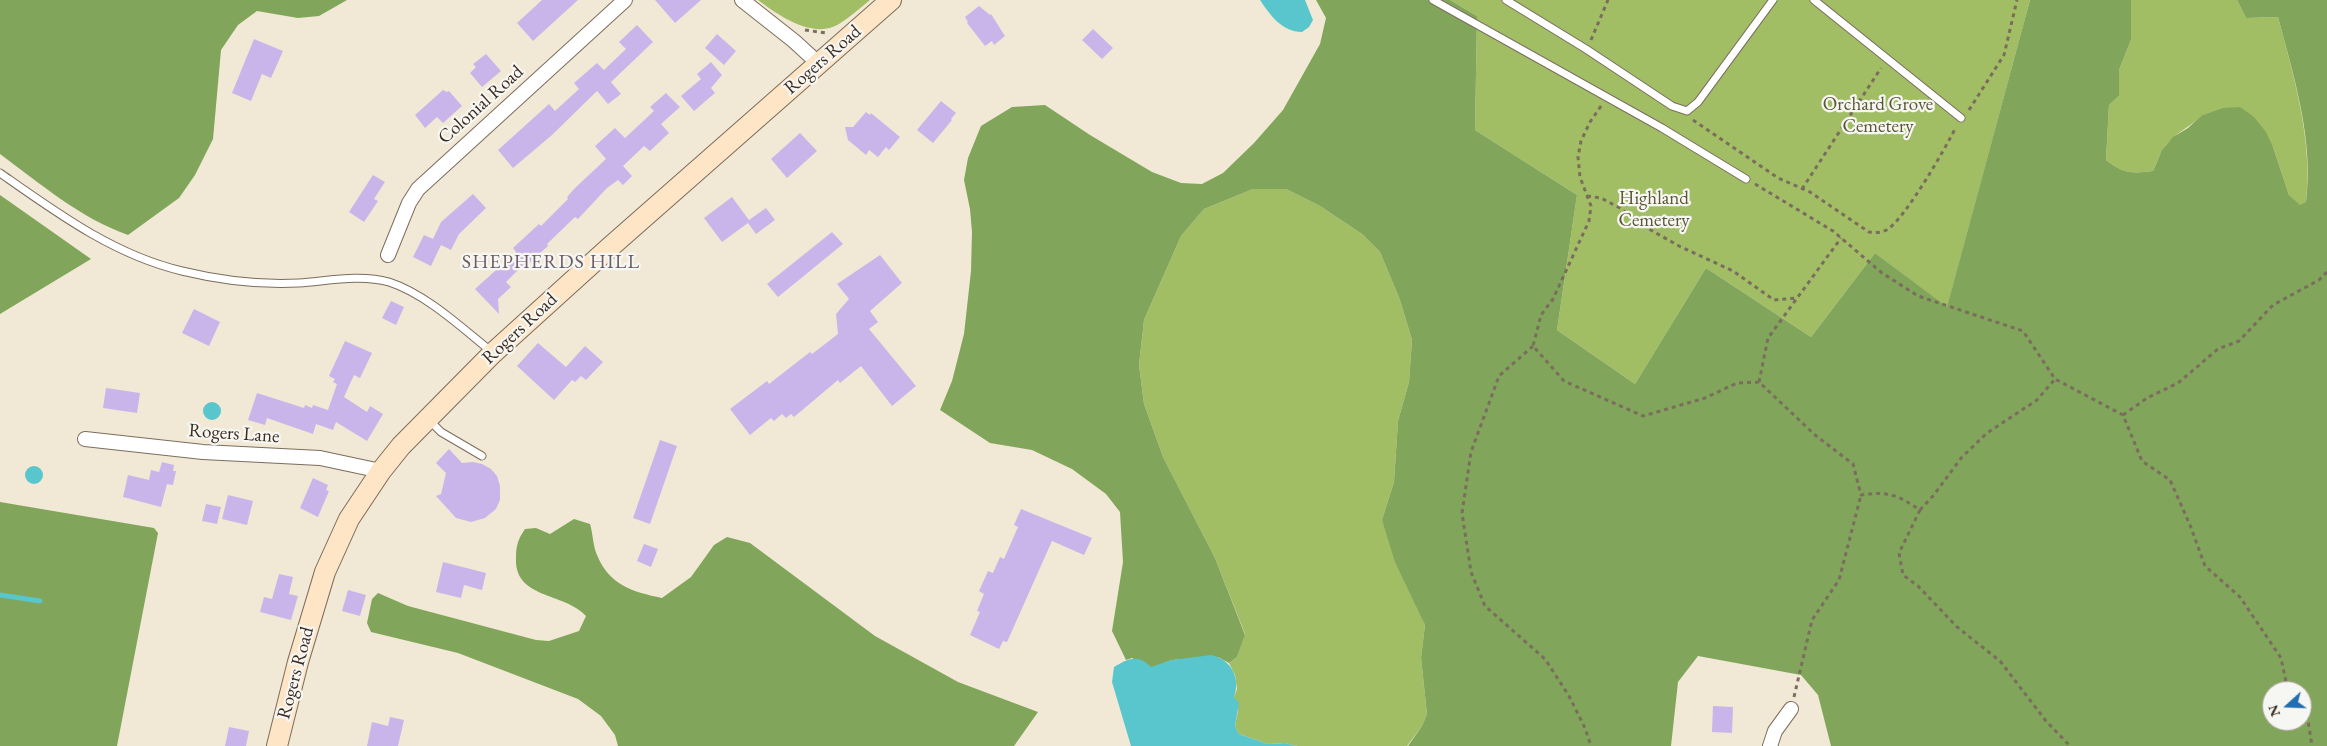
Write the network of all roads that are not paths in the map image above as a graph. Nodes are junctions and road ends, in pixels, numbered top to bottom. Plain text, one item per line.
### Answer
1 (624, 0) edge
2 (742, 0) edge
3 (891, 0) edge
4 (1432, 0) edge
5 (1506, 0) edge
6 (1773, 0) edge
7 (1814, 0) edge
8 (818, 63) junction
9 (1961, 118) road end
10 (0, 173) edge
11 (1746, 179) road end
12 (388, 255) dead end
13 (493, 353) junction
14 (428, 418) junction
15 (85, 439) dead end
16 (482, 456) dead end
17 (381, 471) junction
18 (1791, 710) road end
19 (277, 746) edge
20 (1770, 746) edge

1 - 12 street, Colonial Road
2 - 8 street
3 - 8 main road, Rogers Road
4 - 11 lane
5 - 6 lane
7 - 9 lane
8 - 13 main road, Rogers Road
10 - 13 lane
13 - 14 main road, Rogers Road
14 - 16 lane
14 - 17 main road, Rogers Road
15 - 17 street, Rogers Lane
17 - 19 main road, Rogers Road
18 - 20 street

